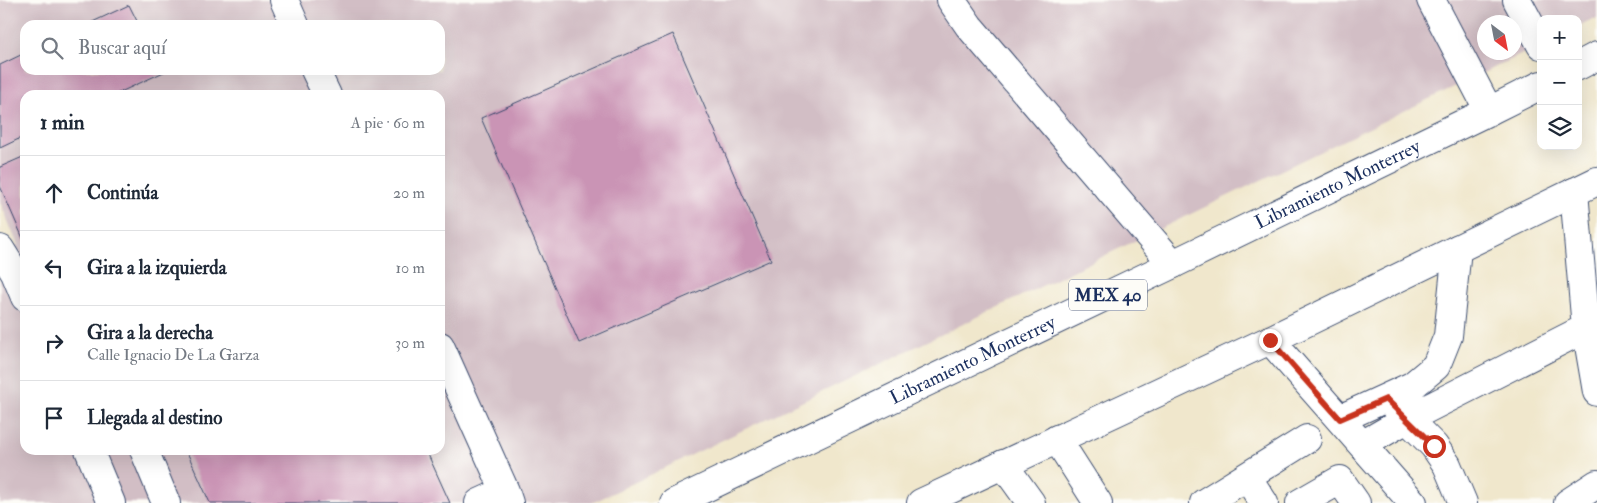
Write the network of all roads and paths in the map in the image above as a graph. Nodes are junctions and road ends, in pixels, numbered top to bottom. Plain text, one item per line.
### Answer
1 (284, 0) edge
2 (951, 0) edge
3 (1431, 0) edge
4 (1517, 0) edge
5 (293, 20) edge
6 (1537, 38) edge
7 (1597, 56) edge
8 (1582, 64) edge
9 (317, 75) edge
10 (1537, 87) edge
11 (324, 90) edge
12 (1489, 111) junction
13 (1586, 187) edge
14 (1457, 249) junction
15 (0, 250) edge
16 (1173, 264) junction
17 (20, 285) edge
18 (1586, 328) junction
19 (1270, 340) junction
20 (445, 357) edge
21 (1597, 392) edge
22 (1386, 399) junction
23 (1407, 418) junction
24 (1340, 419) junction
25 (1057, 439) junction
26 (1307, 439) dead end
27 (1362, 446) junction
28 (91, 455) edge
29 (146, 455) edge
30 (1003, 464) junction
31 (1247, 477) junction
32 (1597, 484) edge
33 (507, 497) edge
34 (111, 503) edge
35 (166, 503) edge
36 (478, 503) edge
37 (674, 503) edge
38 (921, 503) edge
39 (1031, 503) edge
40 (1098, 503) edge
41 (1204, 503) edge
42 (1264, 503) edge
43 (1300, 503) edge
44 (1356, 503) edge
45 (1413, 503) edge
46 (1463, 503) edge
47 (1568, 503) edge

1 - 5 main road
2 - 16 main road
3 - 12 main road
4 - 6 main road
7 - 8 main road
9 - 11 main road
10 - 12 main road, Libramiento Monterrey / MEX 40
12 - 16 main road, Libramiento Monterrey / MEX 40
13 - 14 main road
13 - 18 main road
14 - 19 main road
14 - 22 main road
15 - 17 main road
16 - 37 main road, Libramiento Monterrey / MEX 40
18 - 21 main road
18 - 23 main road
19 - 24 main road
19 - 25 main road
20 - 33 main road
22 - 23 main road
22 - 24 main road
23 - 27 main road
23 - 46 main road
24 - 27 main road
25 - 30 main road
25 - 40 main road
26 - 31 main road
27 - 45 main road
28 - 34 main road
29 - 35 main road
30 - 38 main road
30 - 39 main road
31 - 41 main road
31 - 42 main road
32 - 47 main road
33 - 36 main road
43 - 44 main road

